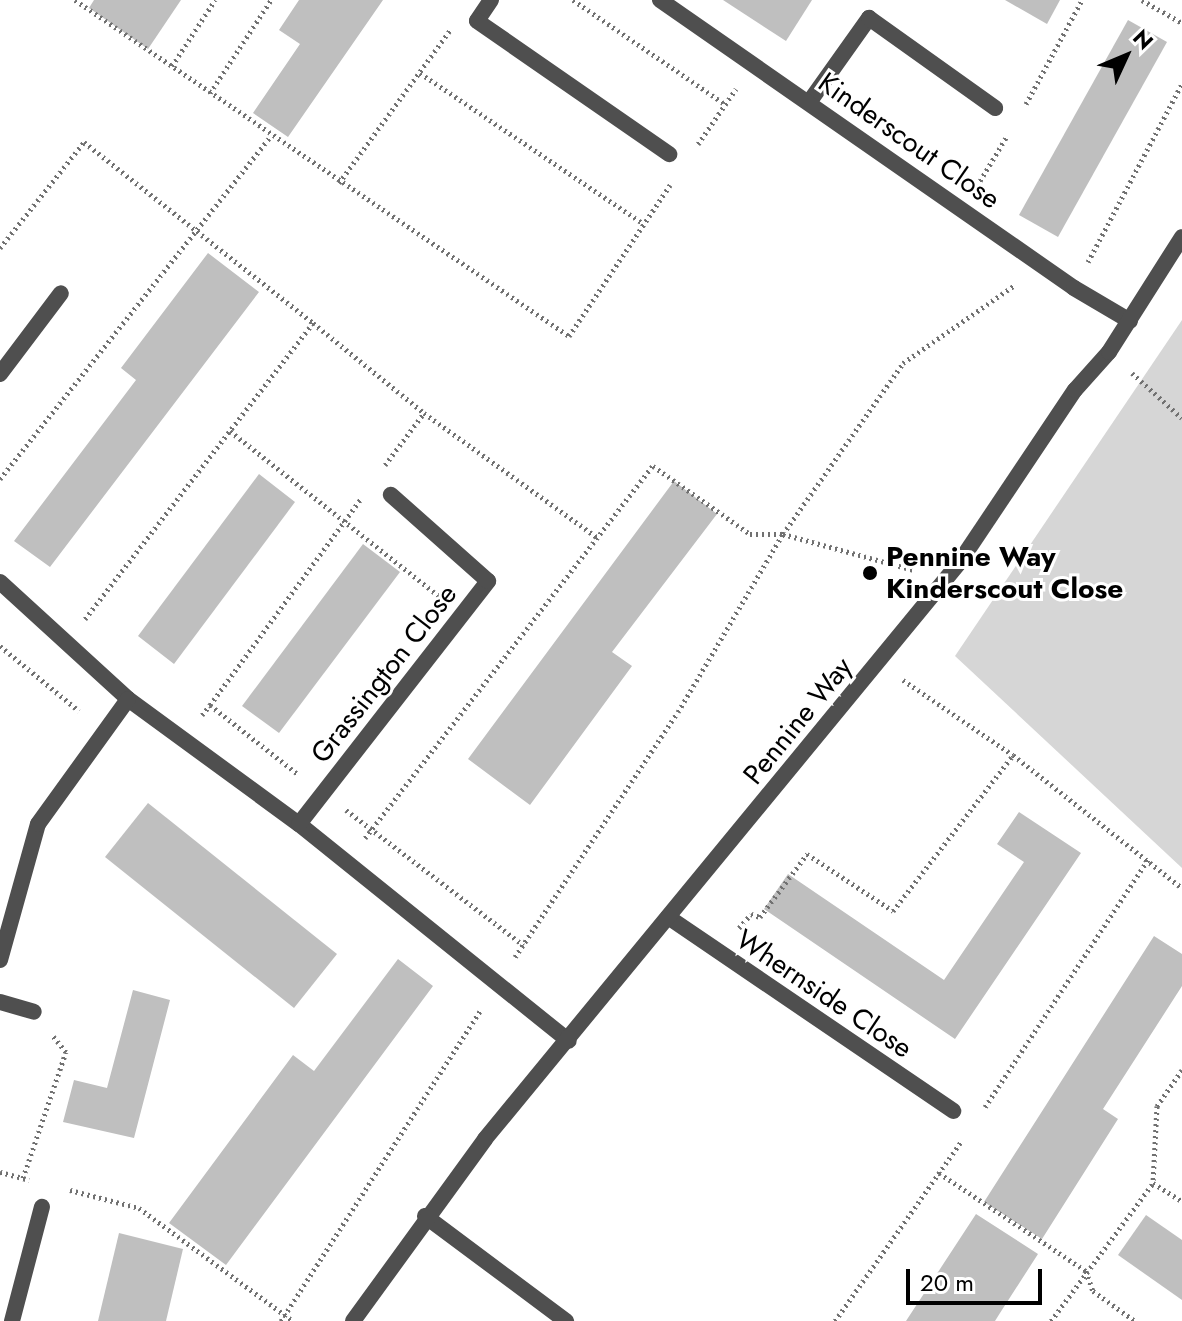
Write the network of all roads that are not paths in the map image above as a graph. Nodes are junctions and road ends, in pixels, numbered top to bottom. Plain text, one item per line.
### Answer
1 (491, 0) edge
2 (660, 0) edge
3 (810, 101) junction
4 (995, 108) dead end
5 (669, 154) dead end
6 (1182, 237) edge
7 (61, 293) dead end
8 (1130, 321) junction
9 (0, 374) edge
10 (391, 495) dead end
11 (0, 582) edge
12 (128, 699) junction
13 (299, 824) junction
14 (668, 917) junction
15 (0, 960) edge
16 (0, 1002) edge
17 (34, 1012) road end
18 (569, 1041) junction
19 (953, 1111) dead end
20 (42, 1207) dead end
21 (425, 1216) junction
22 (12, 1321) edge
23 (353, 1321) edge
24 (566, 1321) edge

1 - 5 street
2 - 3 street, Kinderscout Close
3 - 4 street
3 - 8 street, Kinderscout Close
6 - 8 street, Pennine Way
7 - 9 street
8 - 14 street, Pennine Way
10 - 13 street, Grassington Close
11 - 12 street
12 - 13 street
12 - 15 street
13 - 18 street
14 - 18 street, Pennine Way
14 - 19 street, Whernside Close
16 - 17 street
18 - 21 street, Pennine Way
20 - 22 street
21 - 23 street, Pennine Way
21 - 24 street

